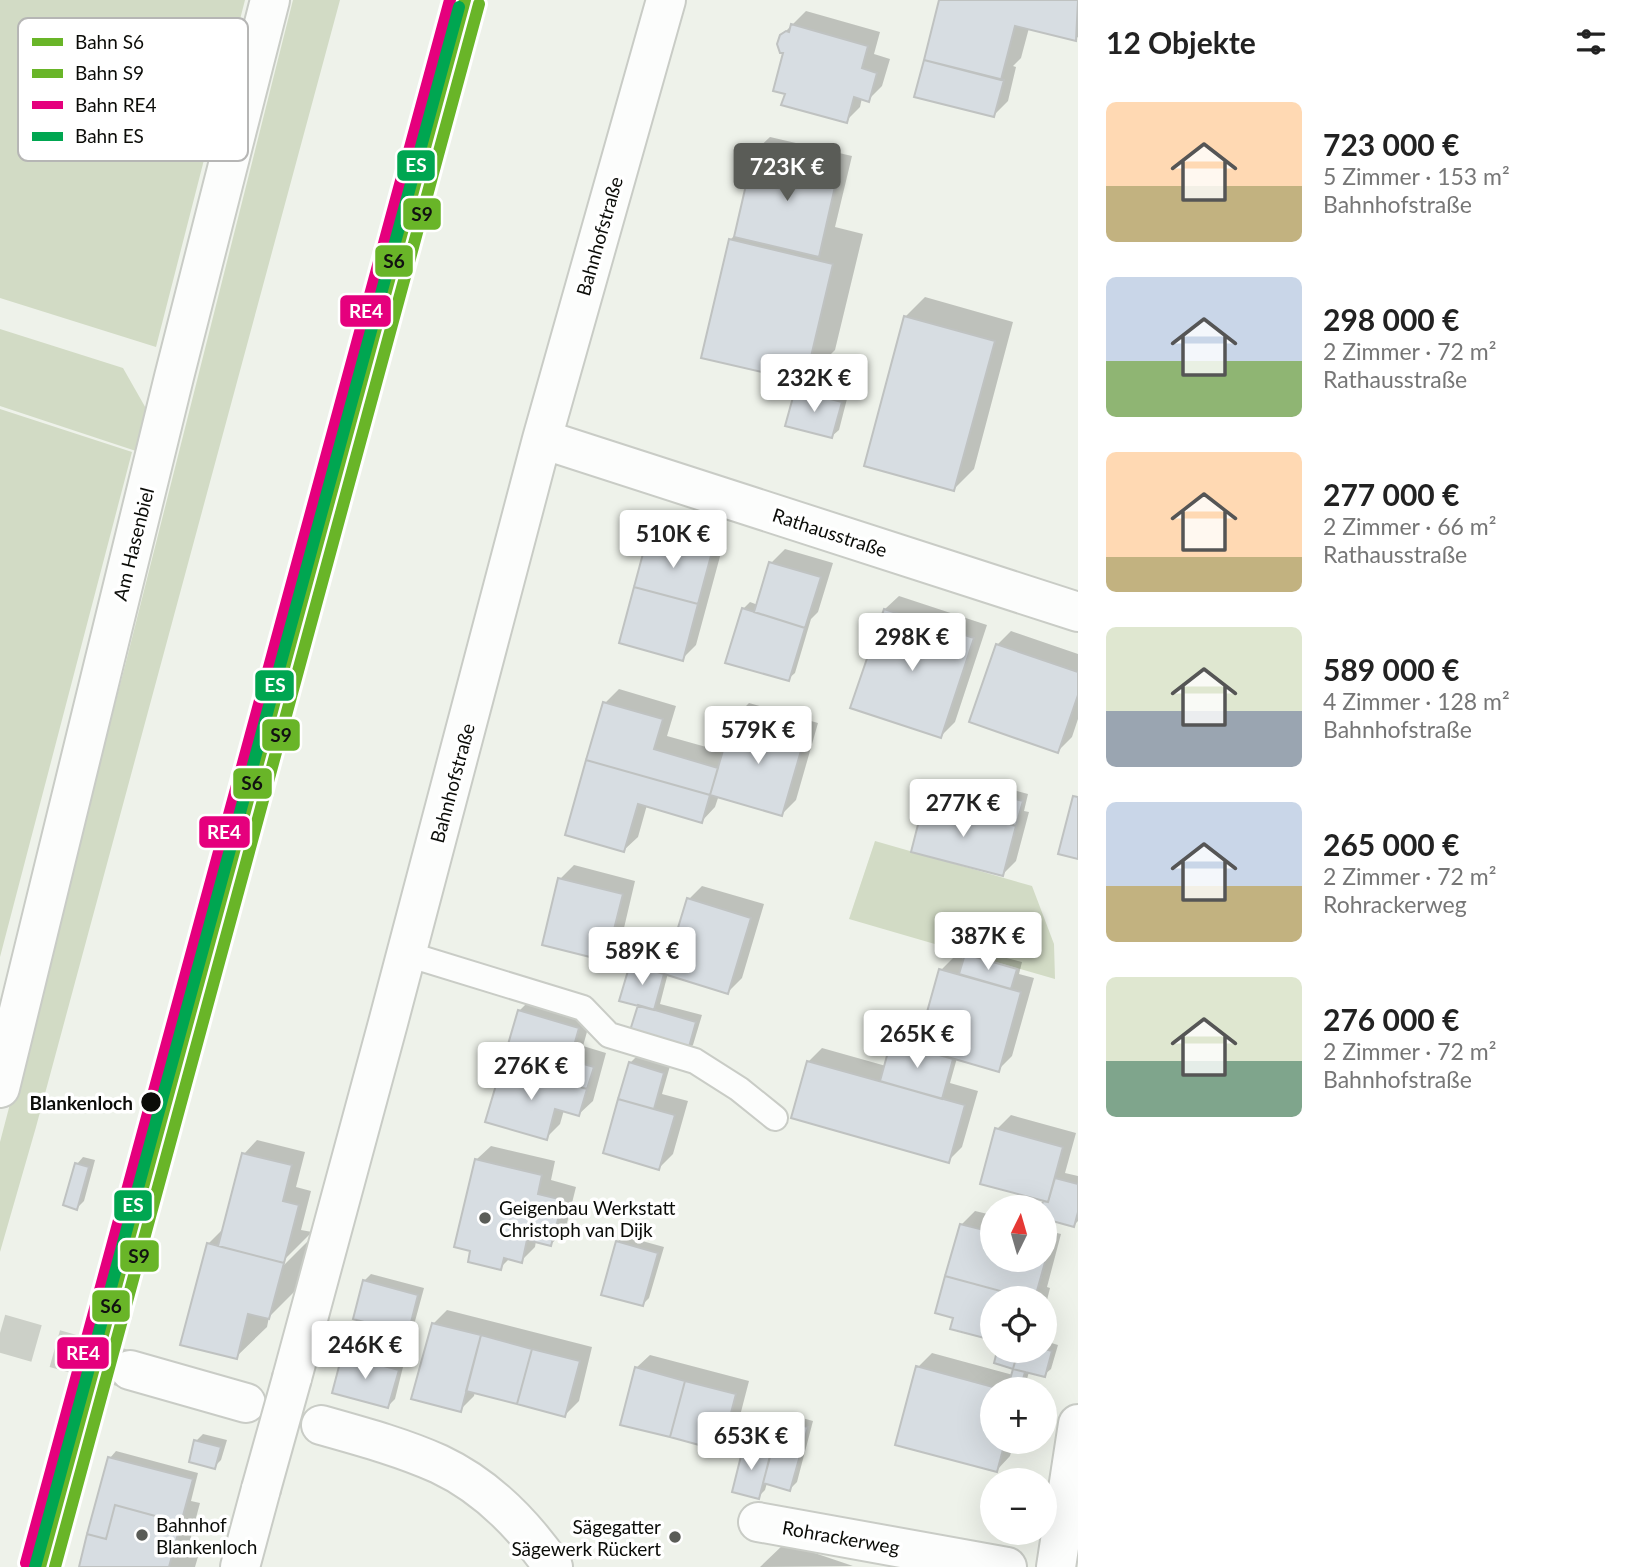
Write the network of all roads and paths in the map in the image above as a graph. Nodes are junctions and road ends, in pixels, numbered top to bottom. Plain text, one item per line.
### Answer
1 (270, 0) edge
2 (666, 0) edge
3 (248, 86) edge
4 (229, 161) edge
5 (542, 439) junction
6 (1078, 612) edge
7 (407, 954) junction
8 (0, 1088) edge
9 (775, 1118) dead end
10 (130, 1370) tunnel mouth
11 (246, 1403) dead end
12 (321, 1424) dead end
13 (1078, 1424) edge
14 (758, 1522) dead end
15 (240, 1567) edge
16 (553, 1567) edge
17 (1007, 1567) edge
18 (1056, 1567) edge

1 - 3 street, Am Hasenbiel
2 - 5 street, Bahnhofstraße
4 - 8 street, Am Hasenbiel
5 - 6 street, Rathausstraße
5 - 7 street, Bahnhofstraße
7 - 9 lane
7 - 15 street, Bahnhofstraße, bridge
10 - 11 street
12 - 16 street
13 - 18 street
14 - 17 street, Rohrackerweg

